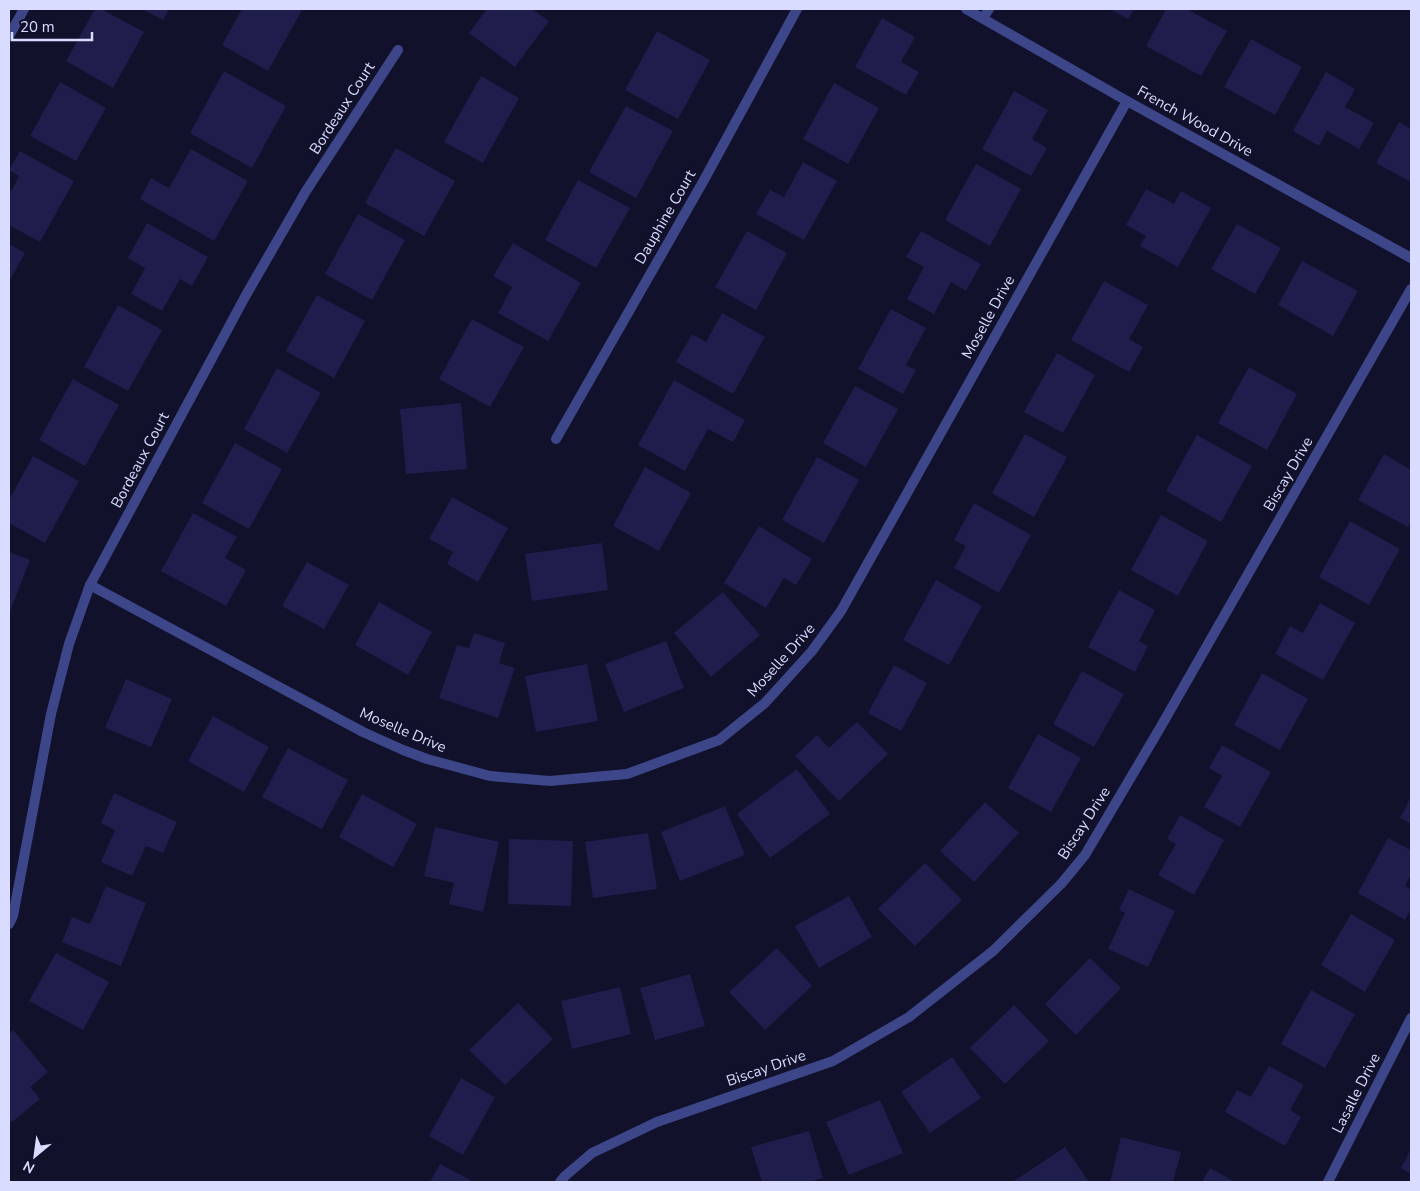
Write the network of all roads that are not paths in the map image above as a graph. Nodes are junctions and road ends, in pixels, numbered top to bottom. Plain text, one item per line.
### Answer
1 (24, 9) edge
2 (797, 9) edge
3 (966, 9) edge
4 (989, 9) edge
5 (983, 18) junction
6 (9, 36) edge
7 (398, 50) dead end
8 (1127, 101) junction
9 (1411, 258) edge
10 (1411, 289) edge
11 (556, 439) dead end
12 (90, 585) junction
13 (9, 924) edge
14 (1411, 1018) edge
15 (560, 1182) edge
16 (1328, 1182) edge

1 - 6 street
2 - 11 street, Dauphine Court
3 - 5 street, French Wood Drive
4 - 5 street
5 - 8 street, French Wood Drive
7 - 12 street, Bordeaux Court
8 - 9 street, French Wood Drive
8 - 12 street, Moselle Drive
10 - 15 street, Biscay Drive
12 - 13 street, Bordeaux Court
14 - 16 street, Lasalle Drive

